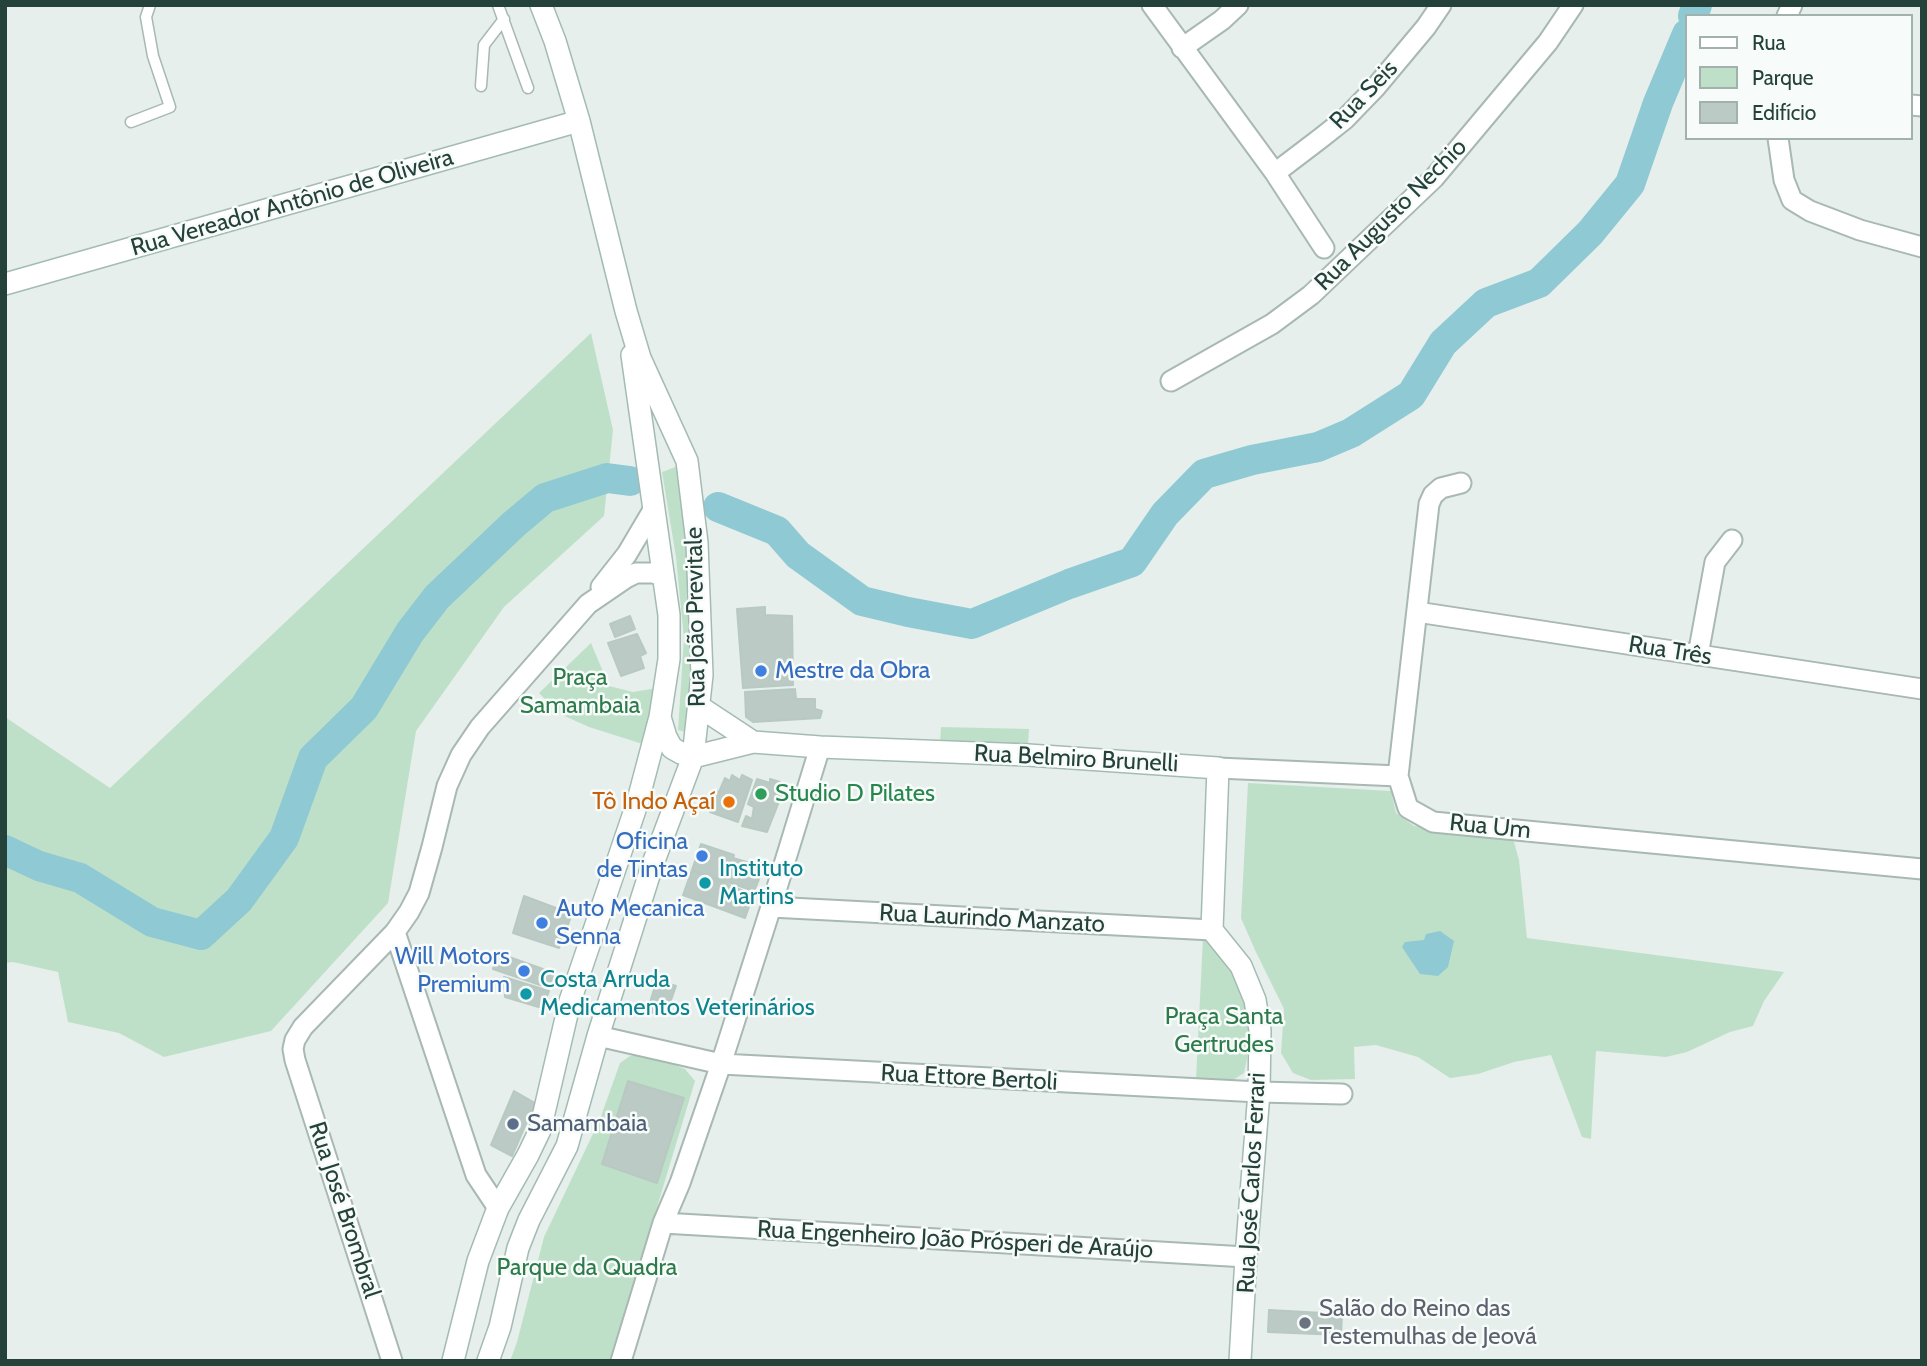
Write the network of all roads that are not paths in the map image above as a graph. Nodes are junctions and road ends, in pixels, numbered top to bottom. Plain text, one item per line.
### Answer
1 (150, 5) edge
2 (498, 5) edge
3 (541, 5) edge
4 (1152, 5) edge
5 (1238, 5) edge
6 (1441, 5) edge
7 (1573, 5) edge
8 (504, 19) junction
9 (1182, 48) junction
10 (481, 86) dead end
11 (528, 88) dead end
12 (579, 121) junction
13 (131, 122) dead end
14 (1778, 140) edge
15 (1275, 173) junction
16 (1922, 247) edge
17 (1324, 248) dead end
18 (5, 285) edge
19 (626, 311) junction
20 (1171, 381) dead end
21 (687, 461) junction
22 (647, 463) junction
23 (1461, 483) dead end
24 (653, 510) junction
25 (1732, 541) dead end
26 (664, 579) junction
27 (587, 604) junction
28 (1418, 612) junction
29 (1698, 655) junction
30 (1922, 689) edge
31 (700, 707) junction
32 (660, 718) junction
33 (753, 742) junction
34 (820, 747) junction
35 (693, 757) junction
36 (1218, 768) junction
37 (1398, 776) junction
38 (1922, 869) edge
39 (771, 907) junction
40 (1212, 930) junction
41 (395, 932) junction
42 (598, 1036) junction
43 (721, 1064) junction
44 (1259, 1093) junction
45 (1342, 1094) dead end
46 (498, 1208) junction
47 (663, 1223) junction
48 (1246, 1257) junction
49 (392, 1361) edge
50 (453, 1361) edge
51 (488, 1361) edge
52 (621, 1361) edge
53 (1240, 1361) edge

1 - 13 lane
2 - 8 lane
3 - 12 main road, Rua João Previtale
4 - 9 street
5 - 9 street
6 - 15 street, Rua Seis
7 - 20 street, Rua Augusto Nechio
8 - 10 lane
8 - 11 lane
9 - 15 street
12 - 18 main road, Rua Vereador Antônio de Oliveira
12 - 19 main road, Rua João Previtale
14 - 16 street
15 - 17 street
19 - 21 main road, Rua João Previtale
19 - 22 main road, Rua João Previtale
21 - 22 main road
21 - 31 main road, Rua João Previtale
22 - 24 main road, Rua João Previtale
23 - 28 street, Rua Um
24 - 26 main road, Rua João Previtale
24 - 27 street, Rua João Previtale
25 - 29 street
26 - 27 street
26 - 32 main road, Rua João Previtale
27 - 41 street
28 - 29 street, Rua Três
28 - 37 street, Rua Um
29 - 30 street, Rua Três
31 - 33 main road, Rua Belmiro Brunelli
31 - 35 main road, Rua João Previtale
32 - 35 main road
32 - 46 main road, Rua João Previtale
33 - 34 main road, Rua Belmiro Brunelli
33 - 35 main road, Rua Belmiro Brunelli
34 - 36 main road, Rua Belmiro Brunelli
34 - 39 street
35 - 42 main road, Rua João Previtale
36 - 37 street, Rua Belmiro Brunelli
36 - 40 main road
37 - 38 street, Rua Um
39 - 40 street, Rua Laurindo Manzato
39 - 43 street
40 - 44 main road, Rua José Carlos Ferrari
41 - 46 street
41 - 49 street, Rua José Brombral
42 - 43 street, Rua Ettore Bertoli
42 - 51 main road, Rua João Previtale
43 - 44 street, Rua Ettore Bertoli
43 - 47 street
44 - 45 street, Rua Ettore Bertoli
44 - 48 main road, Rua José Carlos Ferrari
46 - 50 main road, Rua João Previtale
47 - 48 street, Rua Engenheiro João Prósperi de Araújo
47 - 52 street
48 - 53 main road, Rua José Carlos Ferrari

